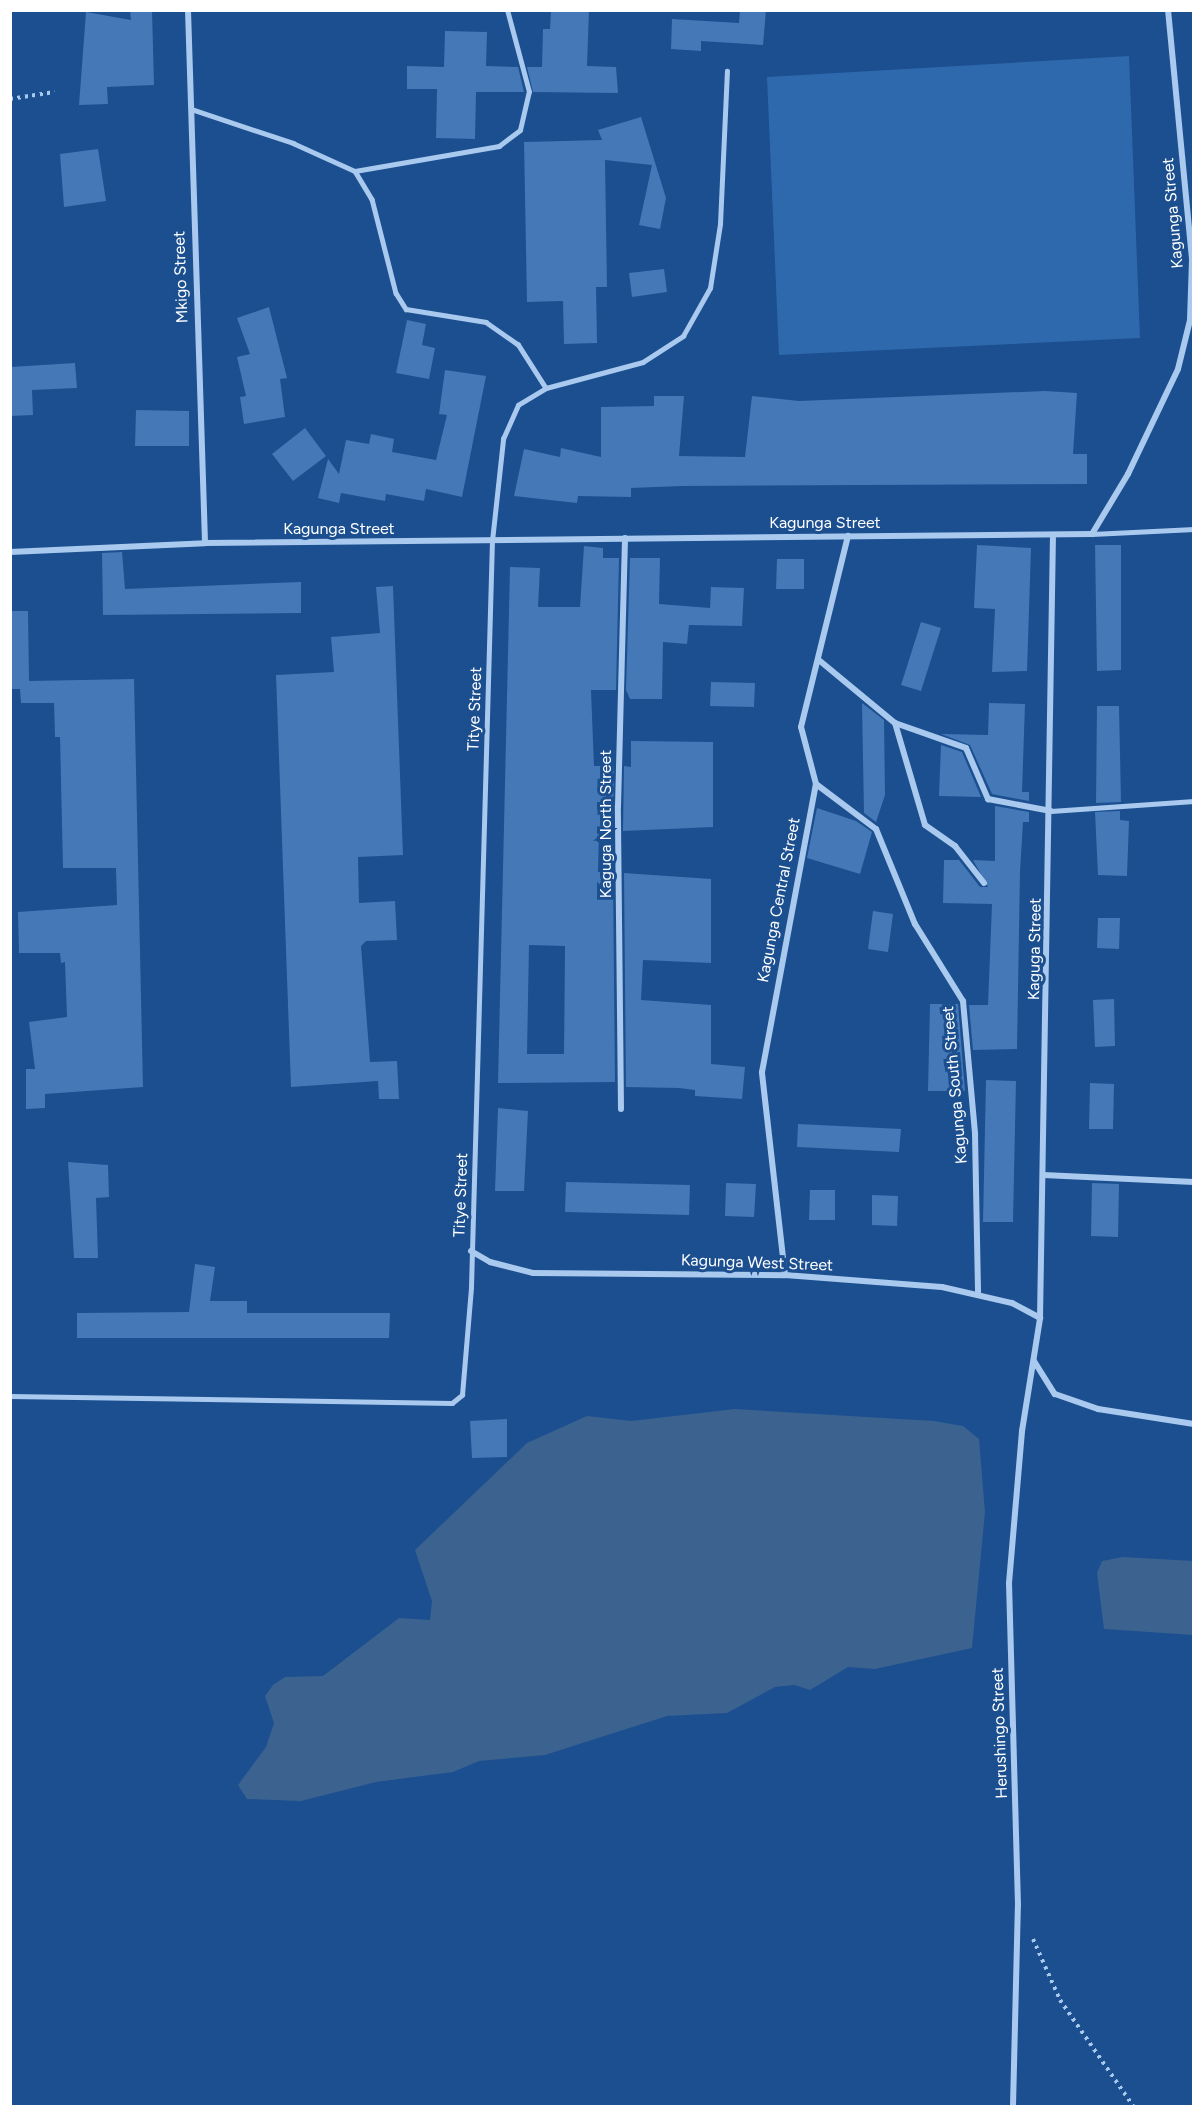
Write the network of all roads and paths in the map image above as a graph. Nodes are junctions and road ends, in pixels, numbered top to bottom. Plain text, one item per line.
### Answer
1 (188, 10) edge
2 (507, 10) edge
3 (1168, 10) edge
4 (727, 71) dead end
5 (54, 92) dead end
6 (10, 99) edge
7 (188, 108) junction
8 (355, 171) junction
9 (546, 388) junction
10 (1194, 529) edge
11 (1092, 534) junction
12 (848, 537) junction
13 (625, 538) junction
14 (1053, 538) junction
15 (492, 541) junction
16 (205, 543) junction
17 (10, 552) edge
18 (820, 661) junction
19 (895, 723) junction
20 (816, 784) junction
21 (1194, 801) edge
22 (1051, 811) junction
23 (984, 883) dead end
24 (621, 1109) dead end
25 (1043, 1174) junction
26 (1194, 1182) edge
27 (471, 1251) junction
28 (785, 1275) junction
29 (978, 1292) junction
30 (1040, 1318) junction
31 (1034, 1361) junction
32 (10, 1396) edge
33 (1194, 1424) edge
34 (1018, 1905) junction
35 (1013, 2106) edge
36 (1133, 2106) edge

1 - 7 street, Mkigo Street
2 - 8 lane
3 - 11 street, Kagunga Street
4 - 9 lane, Titye Street
5 - 6 path
7 - 8 lane
7 - 16 street, Mkigo Street
8 - 9 lane
9 - 15 lane, Titye Street
10 - 11 lane
11 - 14 street, Kagunga Street
12 - 13 street, Kagunga Street
12 - 14 street, Kagunga Street
12 - 18 street, Kagunga Central Street
13 - 15 street, Kagunga Street
13 - 24 street, Kaguga North Street
14 - 22 street, Kaguga Street
15 - 16 street, Kagunga Street
15 - 27 lane, Titye Street
16 - 17 street, Kagunga Street
18 - 19 street
18 - 20 street, Kagunga Central Street
19 - 22 street
19 - 23 street
20 - 28 street, Kagunga Central Street
20 - 29 street, Kagunga South Street
21 - 22 lane
22 - 25 street, Kaguga Street
25 - 26 street
25 - 30 street, Kaguga Street
27 - 28 street, Kagunga West Street
27 - 32 lane, Titye Street
28 - 29 street, Kagunga West Street
29 - 30 street, Kagunga West Street
30 - 31 street, Kaguga Street
31 - 33 street
31 - 34 street, Herushingo Street
34 - 35 street, Herushingo Street
34 - 36 path

